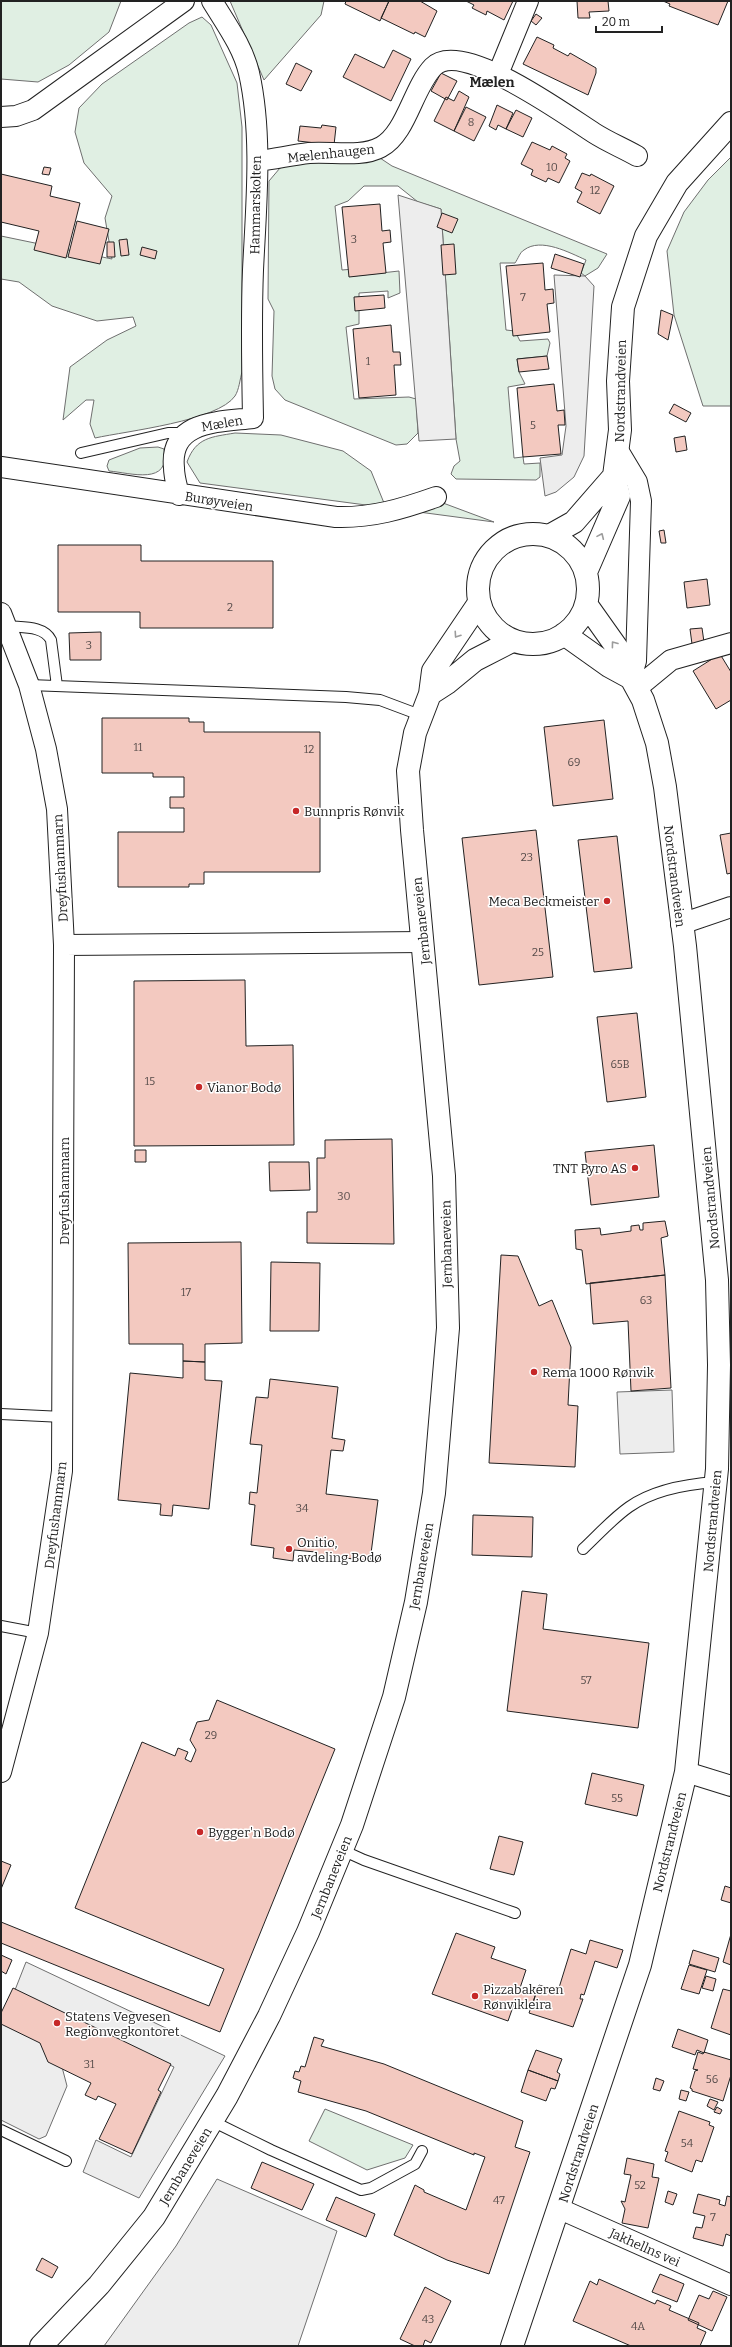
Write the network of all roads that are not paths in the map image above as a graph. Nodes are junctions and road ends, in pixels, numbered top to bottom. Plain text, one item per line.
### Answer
1 (184, 1) edge
2 (212, 1) edge
3 (528, 1) edge
4 (498, 74) junction
5 (1, 117) edge
6 (731, 123) edge
7 (638, 156) dead end
8 (258, 162) junction
9 (253, 418) joint
10 (186, 434) junction
11 (619, 452) junction
12 (80, 453) dead end
13 (1, 467) edge
14 (614, 476) junction
15 (179, 495) junction
16 (436, 498) dead end
17 (550, 536) junction
18 (586, 572) junction
19 (479, 603) junction
20 (586, 604) junction
21 (4, 620) edge
22 (564, 634) junction
23 (512, 641) junction
24 (731, 643) edge
25 (634, 683) junction
26 (29, 685) junction
27 (57, 686) junction
28 (430, 694) junction
29 (420, 715) junction
30 (731, 907) edge
31 (681, 924) junction
32 (423, 942) junction
33 (64, 945) junction
34 (1, 1414) edge
35 (63, 1417) junction
36 (722, 1474) edge
37 (583, 1549) dead end
38 (1, 1626) edge
39 (38, 1633) junction
40 (1, 1772) edge
41 (686, 1772) junction
42 (731, 1786) edge
43 (342, 1850) junction
44 (515, 1913) dead end
45 (212, 2121) junction
46 (1, 2130) edge
47 (422, 2151) dead end
48 (66, 2161) dead end
49 (560, 2209) junction
50 (731, 2285) edge
51 (41, 2346) edge
52 (512, 2346) edge

1 - 5 street
2 - 8 street, Hammarskolten
3 - 4 street
4 - 7 street, Mælenhaugen
4 - 8 street, Mælenhaugen
6 - 11 main road, Nordstrandveien
8 - 9 street, Hammarskolten
9 - 10 street, Mælen
10 - 12 lane
10 - 15 street, Mælen
11 - 14 main road, Nordstrandveien
11 - 25 street
13 - 15 street, Burøyveien
14 - 17 main road, Nordstrandveien
18 -> 14 main road, Nordstrandveien
15 - 16 street, Burøyveien
17 - 18 main road
17 - 19 main road
18 - 20 main road
19 - 23 main road
19 -> 28 main road, Jernbaneveien
20 - 22 main road
25 -> 20 main road, Nordstrandveien
21 - 26 street, Dreyfushammarn
21 - 27 lane
22 - 23 main road
22 - 25 main road
23 - 28 main road
24 - 25 street
25 - 31 main road, Nordstrandveien
26 - 27 lane
26 - 33 street, Dreyfushammarn
27 - 29 lane
28 - 29 main road, Jernbaneveien
29 - 32 main road, Jernbaneveien
30 - 31 street
31 - 36 main road, Nordstrandveien
32 - 33 street
32 - 43 main road, Jernbaneveien
33 - 35 street, Dreyfushammarn
34 - 35 lane
35 - 39 street, Dreyfushammarn
36 - 37 lane
36 - 41 main road, Nordstrandveien
38 - 39 lane
39 - 40 street, Dreyfushammarn
41 - 42 street
41 - 49 main road, Nordstrandveien
43 - 44 lane
43 - 45 main road, Jernbaneveien
45 - 47 lane
45 - 51 main road, Jernbaneveien
46 - 48 lane
49 - 50 street, Jakhellns vei
49 - 52 main road, Nordstrandveien

